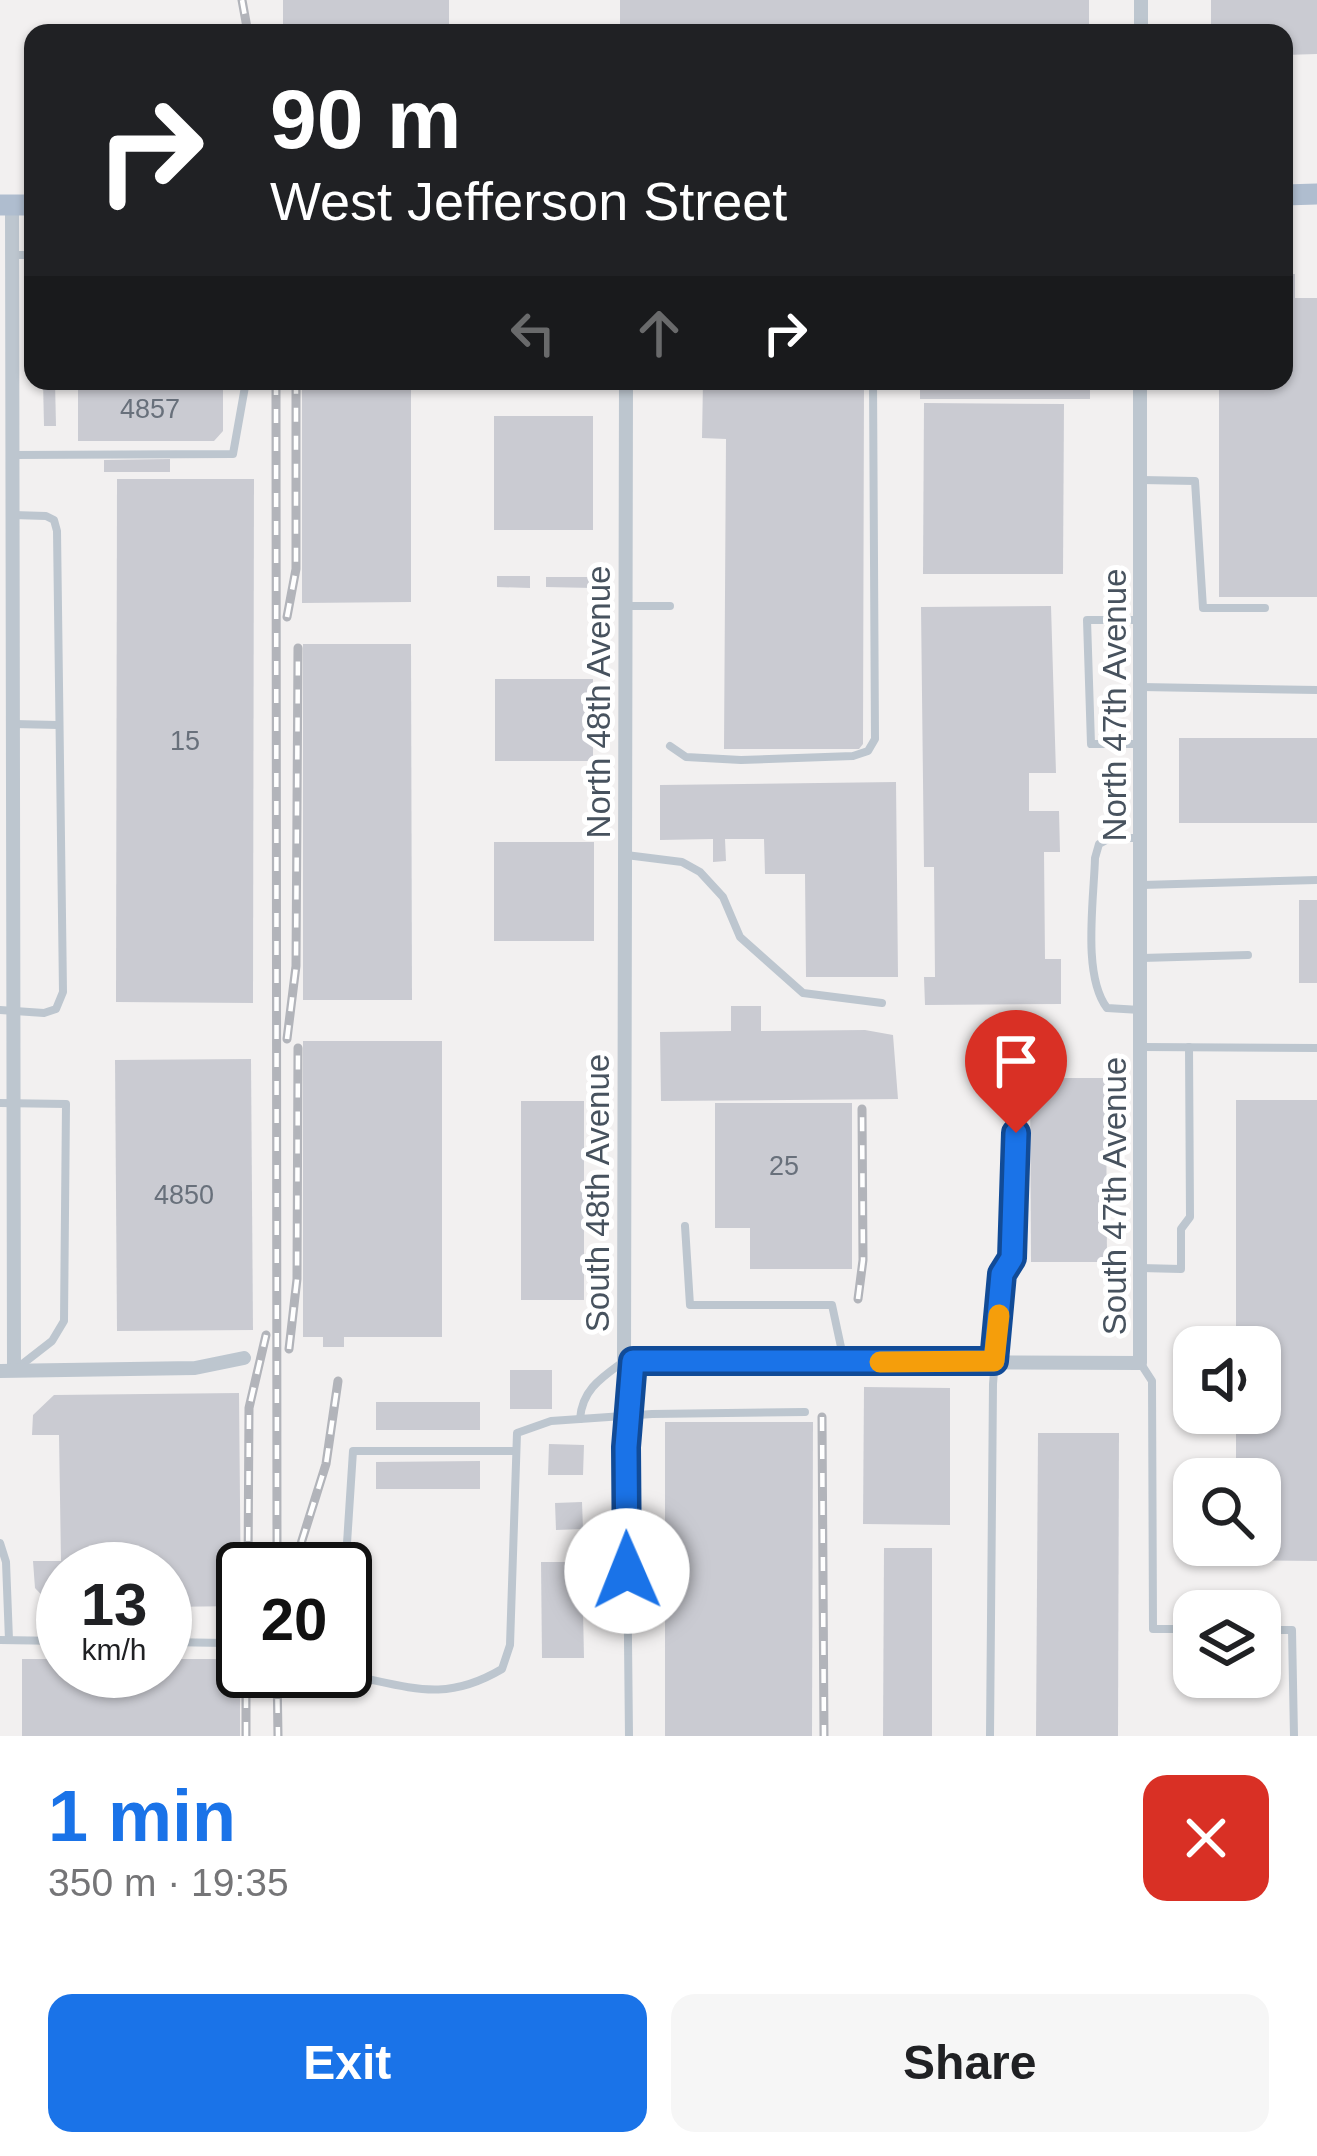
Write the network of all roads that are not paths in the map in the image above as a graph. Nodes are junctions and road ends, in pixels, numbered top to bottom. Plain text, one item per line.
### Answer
1 (15, 205) edge
2 (12, 255) junction
3 (24, 255) edge
4 (244, 390) edge
5 (626, 390) edge
6 (873, 390) edge
7 (1140, 390) edge
8 (13, 455) junction
9 (1140, 480) junction
10 (6, 488) edge
11 (9, 524) edge
12 (625, 606) junction
13 (670, 606) dead end
14 (1264, 608) dead end
15 (1141, 620) junction
16 (1141, 687) junction
17 (1317, 690) edge
18 (58, 725) junction
19 (9, 735) edge
20 (1141, 744) junction
21 (670, 746) dead end
22 (7, 793) edge
23 (1141, 838) junction
24 (624, 855) junction
25 (1317, 880) edge
26 (1142, 885) junction
27 (1247, 955) dead end
28 (1142, 958) junction
29 (882, 1003) dead end
30 (1142, 1010) junction
31 (10, 1017) edge
32 (624, 1024) joint
33 (1142, 1029) joint
34 (1142, 1047) junction
35 (1189, 1047) junction
36 (1317, 1048) edge
37 (1018, 1051) dead end
38 (8, 1103) edge
39 (686, 1226) dead end
40 (7, 1266) edge
41 (1141, 1268) junction
42 (244, 1358) dead end
43 (628, 1361) junction
44 (994, 1361) junction
45 (844, 1362) junction
46 (1141, 1363) junction
47 (7, 1370) edge
48 (805, 1412) dead end
49 (628, 1417) junction
50 (580, 1419) junction
51 (516, 1451) junction
52 (347, 1542) edge
53 (0, 1543) edge
54 (1173, 1629) edge
55 (1281, 1630) edge
56 (4, 1640) edge
57 (36, 1641) edge
58 (372, 1680) edge
59 (629, 1736) edge
60 (990, 1736) edge
61 (1294, 1736) edge

1 - 2 street
2 - 3 lane
2 - 8 street
4 - 8 lane
5 - 12 street, North 48th Avenue
6 - 21 lane
7 - 9 street, North 47th Avenue
8 - 10 street
9 - 14 lane
9 - 15 street, North 47th Avenue
10 - 11 street
11 - 18 lane
11 - 19 street
12 - 13 lane
12 - 24 street, North 48th Avenue
15 - 16 street, North 47th Avenue
15 - 20 lane
16 - 17 lane
16 - 20 street, North 47th Avenue
18 - 19 lane
18 - 31 lane
19 - 22 street
20 - 23 street, North 47th Avenue
22 - 31 street
23 - 26 street, North 47th Avenue
23 - 30 lane
24 - 29 lane
24 - 32 street, North 48th Avenue
25 - 26 lane
26 - 28 street, North 47th Avenue
27 - 28 lane
28 - 30 street, North 47th Avenue
30 - 33 street, North 47th Avenue
31 - 38 street
32 - 43 street, South 48th Avenue
33 - 34 street, South 47th Avenue
34 - 35 lane
34 - 41 street, South 47th Avenue
35 - 36 lane
35 - 41 lane
37 - 44 lane
38 - 40 street
38 - 47 lane
39 - 45 lane
40 - 47 street
41 - 46 street, South 47th Avenue
42 - 47 street
43 - 45 street
43 - 49 lane
43 - 50 lane
44 - 45 street
44 - 46 street
44 - 60 lane
46 - 54 lane
48 - 49 lane
49 - 50 lane
49 - 59 lane
50 - 51 lane
51 - 52 lane
51 - 58 lane
53 - 56 lane
55 - 61 lane
56 - 57 lane

